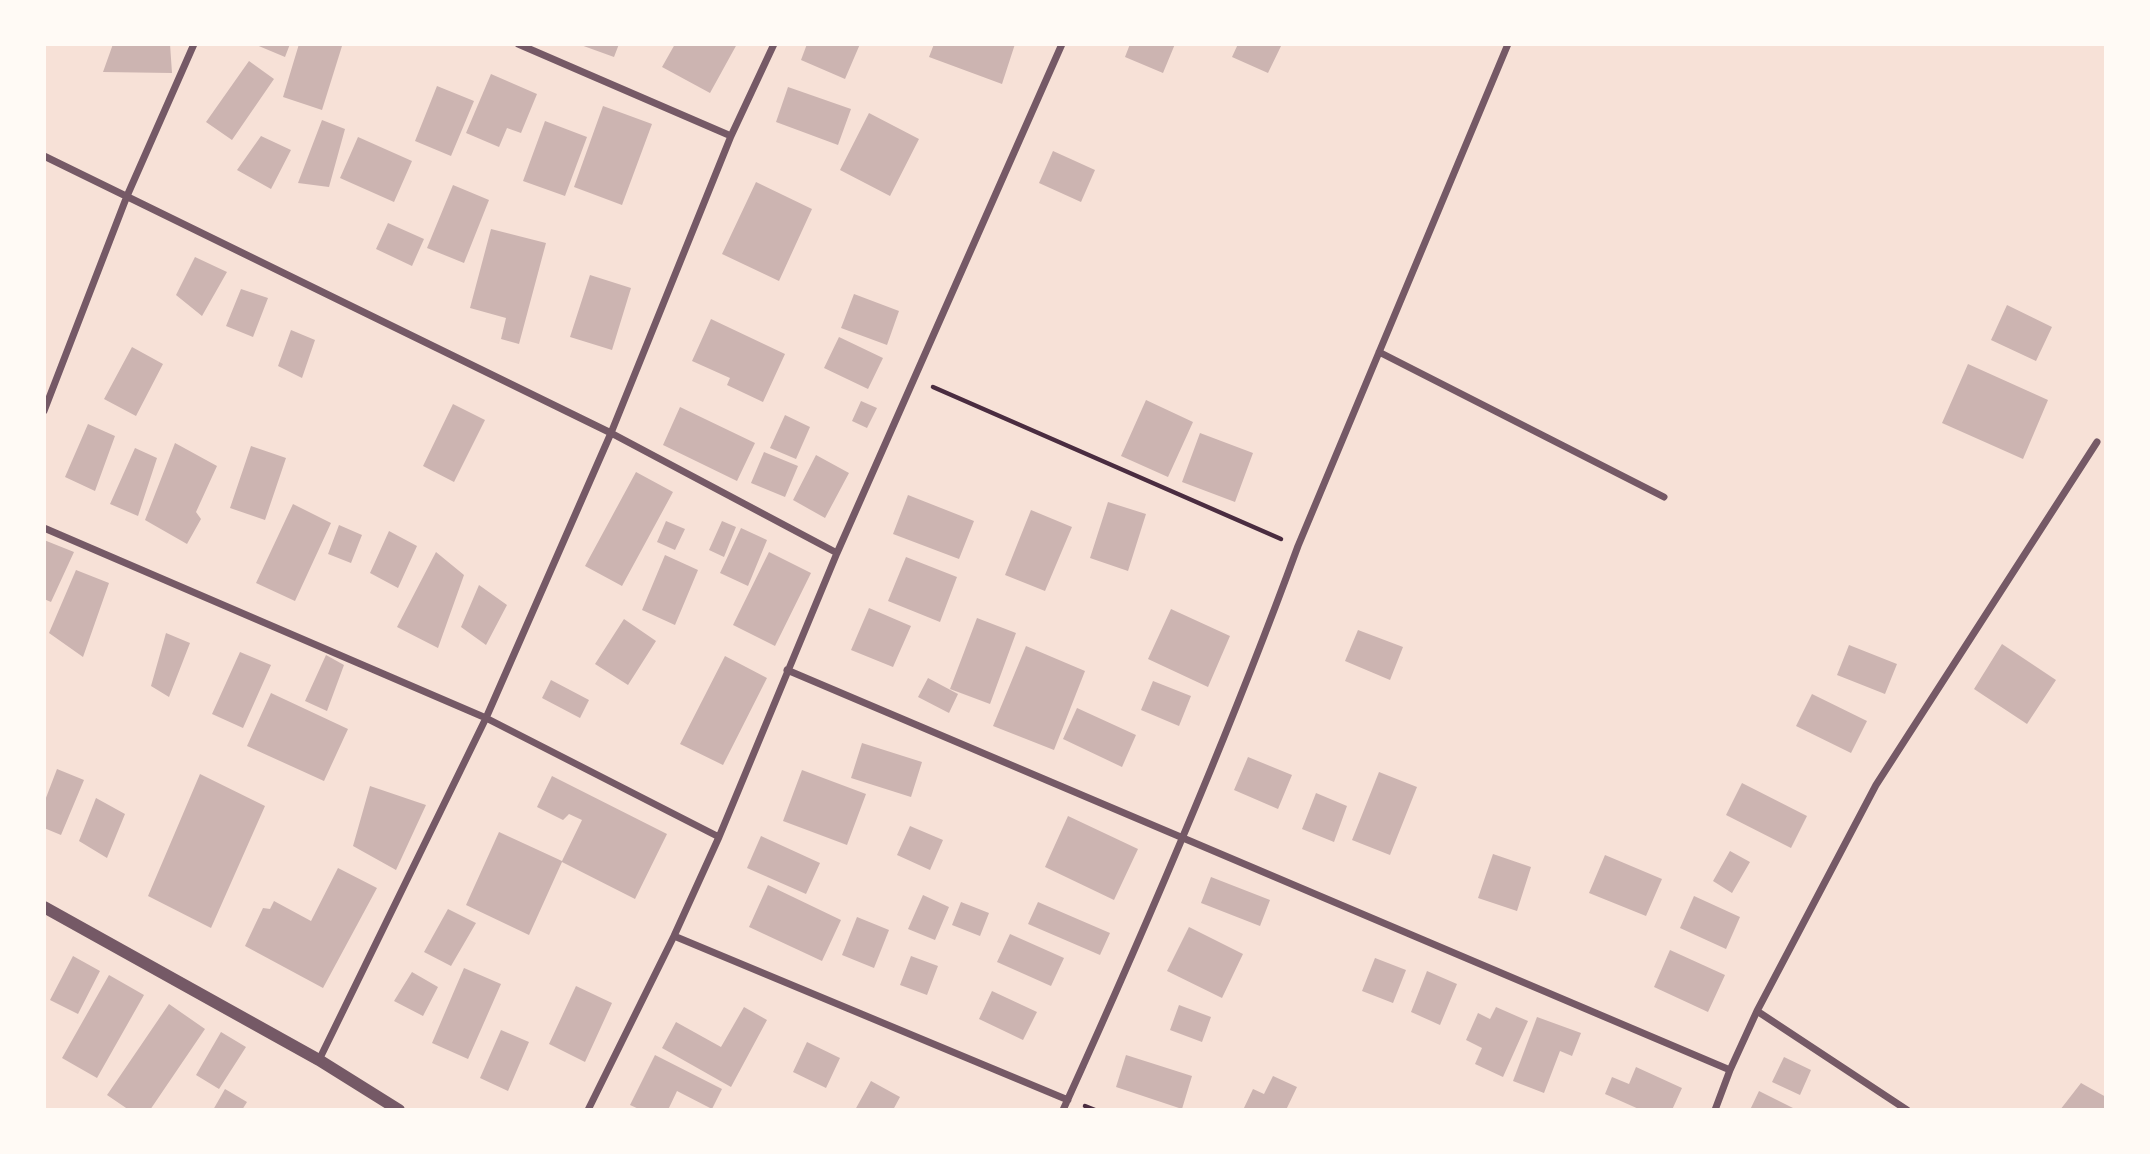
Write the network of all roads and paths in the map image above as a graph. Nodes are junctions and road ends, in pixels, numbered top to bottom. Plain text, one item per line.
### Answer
1 (194, 44) edge
2 (518, 44) edge
3 (774, 44) edge
4 (1062, 44) edge
5 (1507, 44) edge
6 (731, 136) junction
7 (44, 156) edge
8 (127, 195) junction
9 (1379, 352) junction
10 (915, 380) junction
11 (44, 411) edge
12 (611, 433) junction
13 (2097, 442) dead end
14 (1664, 497) dead end
15 (44, 528) edge
16 (1298, 546) junction
17 (837, 553) junction
18 (787, 670) junction
19 (486, 718) junction
20 (1182, 836) junction
21 (719, 837) junction
22 (44, 907) edge
23 (674, 936) junction
24 (1757, 1011) junction
25 (319, 1060) junction
26 (1730, 1070) junction
27 (1068, 1100) junction
28 (399, 1110) edge
29 (588, 1110) edge
30 (1063, 1110) edge
31 (1715, 1110) edge
32 (1908, 1110) edge

1 - 8 street
2 - 6 street
3 - 6 street
4 - 10 street
5 - 9 street
6 - 12 street
7 - 8 street
8 - 11 street
8 - 12 street
9 - 14 street
9 - 16 street
10 - 16 path
10 - 17 street
12 - 17 street
12 - 19 street
13 - 24 street
15 - 19 street
16 - 20 street
17 - 18 street
18 - 20 street
18 - 21 street
19 - 21 street
19 - 25 street
20 - 26 street
20 - 27 street
21 - 23 street
22 - 25 street
23 - 27 street
23 - 29 street
24 - 26 street
24 - 32 street
25 - 28 street
26 - 31 street
27 - 30 street

